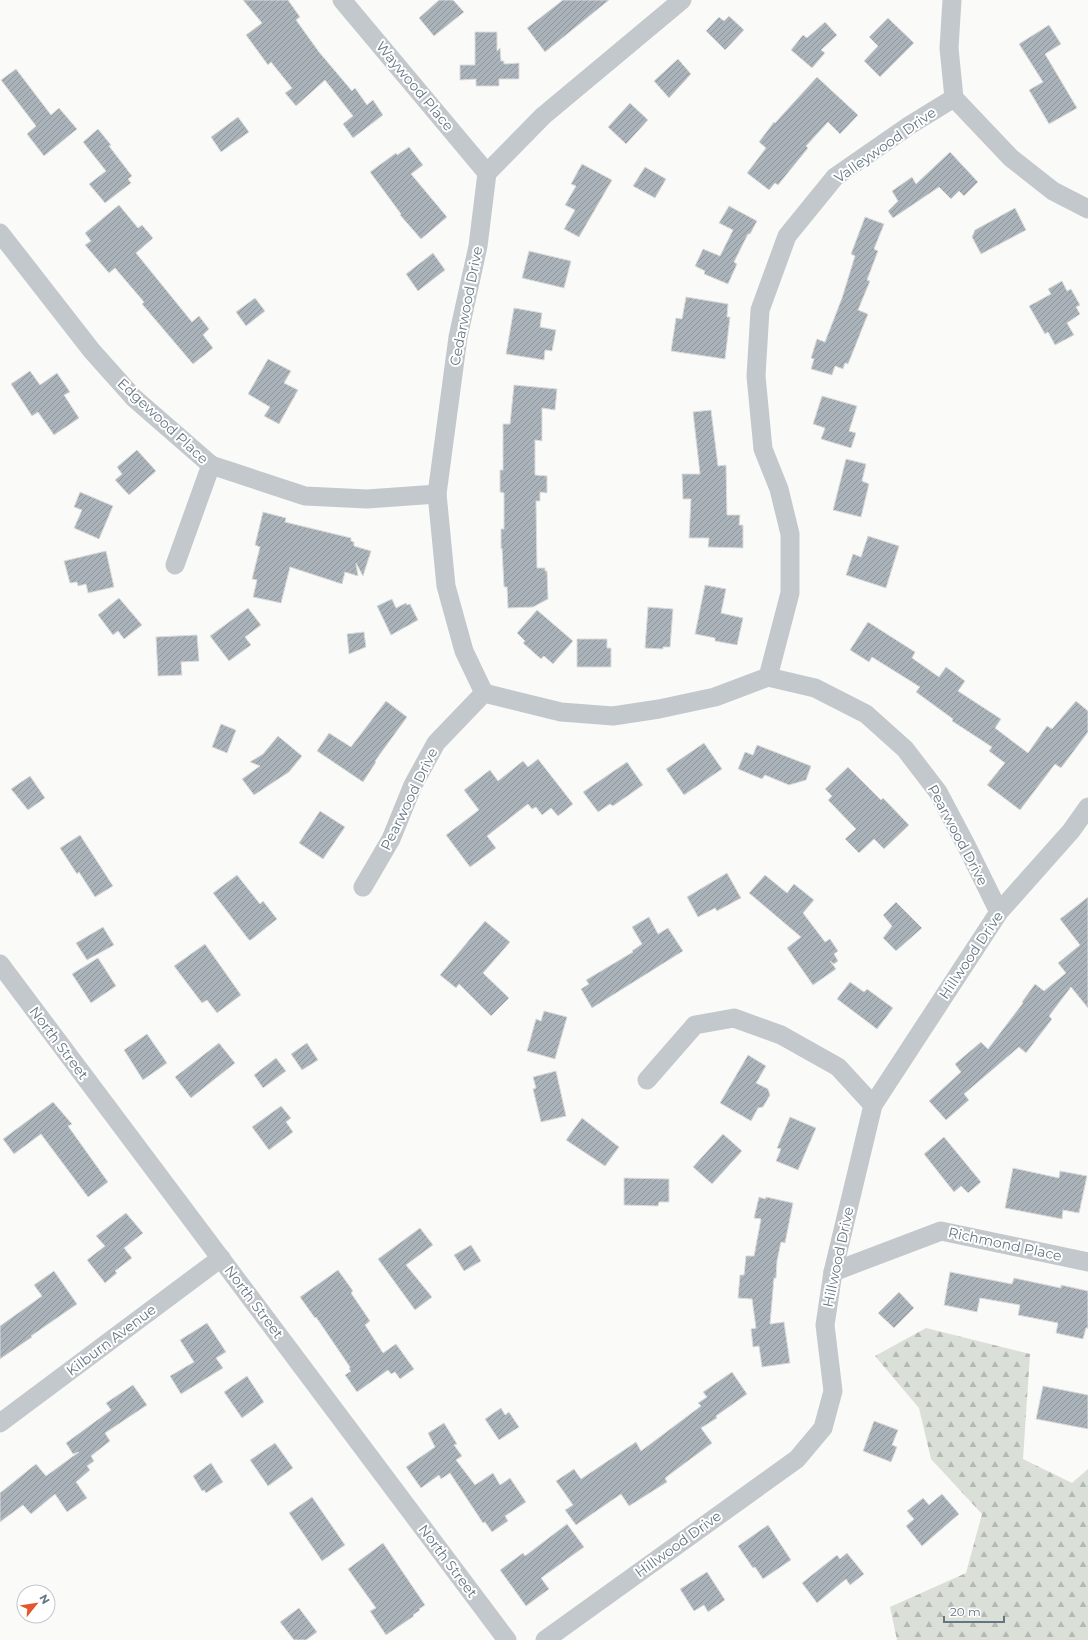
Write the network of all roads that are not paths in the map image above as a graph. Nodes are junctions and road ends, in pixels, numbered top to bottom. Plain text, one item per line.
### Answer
1 (342, 0) edge
2 (682, 0) edge
3 (952, 0) edge
4 (954, 98) junction
5 (486, 173) junction
6 (1088, 209) edge
7 (0, 233) edge
8 (210, 465) junction
9 (437, 494) junction
10 (175, 565) dead end
11 (768, 677) junction
12 (484, 693) junction
13 (1088, 807) edge
14 (363, 887) dead end
15 (998, 912) junction
16 (0, 964) edge
17 (647, 1080) dead end
18 (873, 1105) junction
19 (221, 1258) junction
20 (1088, 1262) edge
21 (833, 1272) junction
22 (0, 1423) edge
23 (507, 1640) edge
24 (545, 1640) edge

1 - 5 street, Waywood Place
2 - 5 street
3 - 4 street
4 - 6 street
4 - 11 street, Valleywood Drive
5 - 9 street, Cedarwood Drive
7 - 8 street, Edgewood Place
8 - 9 street, Edgewood Place
8 - 10 street
9 - 12 street, Cedarwood Drive
11 - 12 street
11 - 15 street, Pearwood Drive
12 - 14 street, Pearwood Drive
13 - 15 street, Hillwood Drive
15 - 18 street, Hillwood Drive
16 - 19 street, North Street
17 - 18 street
18 - 21 street, Hillwood Drive
19 - 22 street, Kilburn Avenue
19 - 23 street, North Street
20 - 21 street, Richmond Place
21 - 24 street, Hillwood Drive

